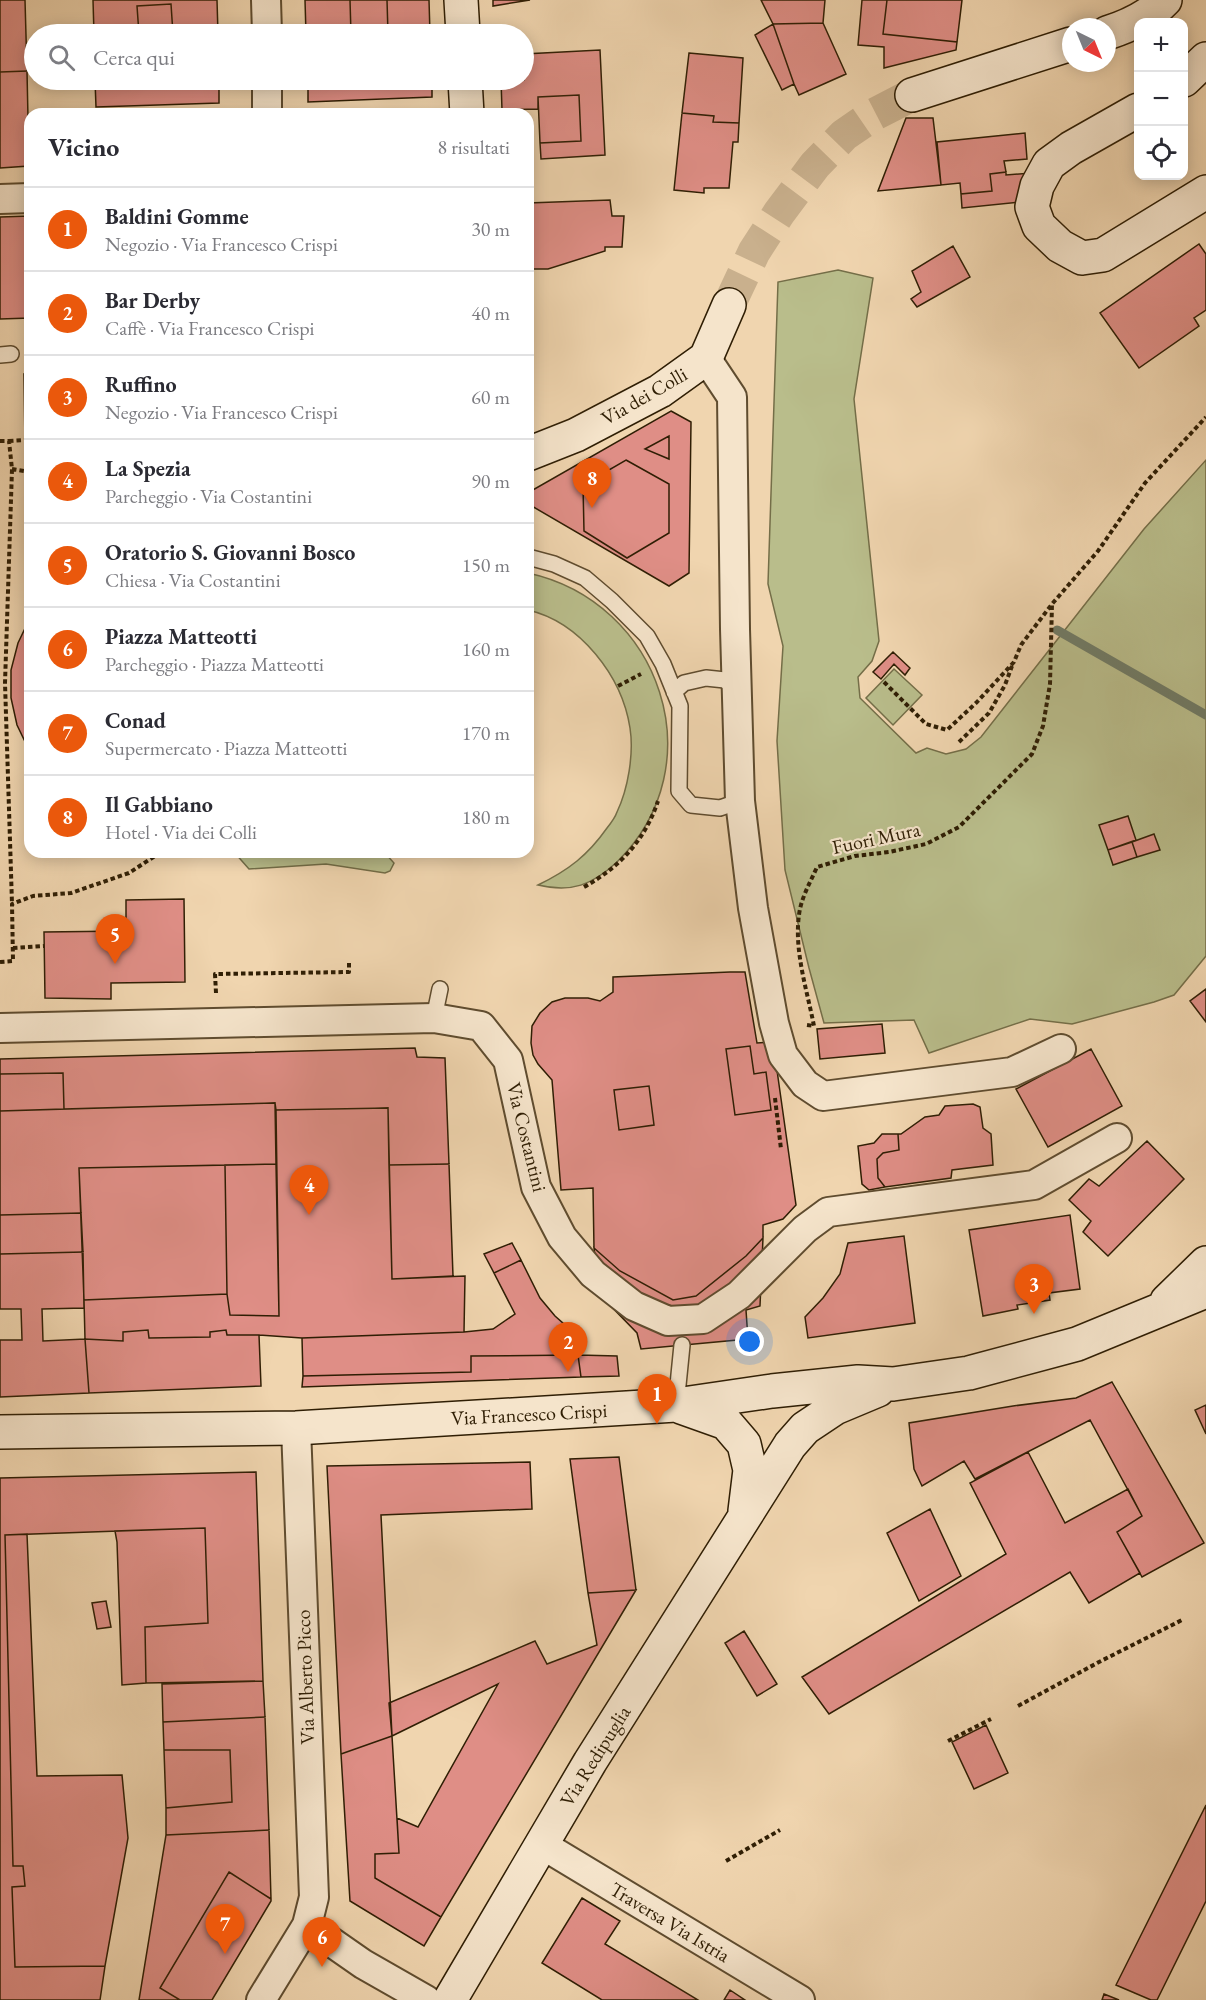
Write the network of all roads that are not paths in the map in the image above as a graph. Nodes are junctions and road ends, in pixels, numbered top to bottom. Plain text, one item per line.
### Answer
1 (266, 0) edge
2 (461, 0) edge
3 (1165, 0) edge
4 (267, 24) edge
5 (462, 24) edge
6 (1116, 30) edge
7 (1062, 47) edge
8 (1206, 59) edge
9 (1188, 76) edge
10 (267, 90) edge
11 (466, 90) edge
12 (912, 95) tunnel mouth
13 (267, 108) edge
14 (467, 108) edge
15 (1134, 112) edge
16 (1206, 192) edge
17 (24, 198) edge
18 (0, 199) edge
19 (729, 305) tunnel mouth
20 (706, 358) junction
21 (534, 452) edge
22 (534, 559) edge
23 (737, 691) junction
24 (674, 692) junction
25 (740, 801) junction
26 (440, 989) dead end
27 (434, 1018) junction
28 (0, 1028) edge
29 (1061, 1049) dead end
30 (1117, 1138) dead end
31 (1206, 1263) edge
32 (1206, 1291) edge
33 (1155, 1312) junction
34 (682, 1345) dead end
35 (893, 1384) junction
36 (676, 1405) junction
37 (296, 1428) junction
38 (0, 1432) edge
39 (745, 1516) junction
40 (541, 1844) junction
41 (307, 1925) junction
42 (261, 2000) edge
43 (426, 2000) edge
44 (450, 2000) edge
45 (800, 2000) edge

1 - 4 street
2 - 5 street
3 - 6 street
7 - 12 street
8 - 9 street
10 - 13 street
11 - 14 street
15 - 16 street
17 - 18 street
19 - 20 street, Via dei Colli
20 - 21 street, Via dei Colli
20 - 23 street
22 - 24 lane
23 - 24 lane
23 - 25 street
24 - 25 lane
25 - 29 street
26 - 27 lane
27 - 28 street, Via Costantini
27 - 30 street, Via Costantini
31 - 33 street, Via Francesco Crispi
32 - 33 street, Via Francesco Crispi
33 - 35 street, Via Francesco Crispi
34 - 36 lane
35 - 36 street, Via Francesco Crispi
35 - 39 street, Via Redipuglia
36 - 37 street, Via Francesco Crispi
36 - 39 street, Via Redipuglia
37 - 38 street, Via Francesco Crispi
37 - 41 street, Via Alberto Picco
39 - 40 street, Via Redipuglia
40 - 44 street, Via Redipuglia
40 - 45 street, Traversa Via Istria
41 - 42 street, Via Alberto Picco
41 - 43 street

